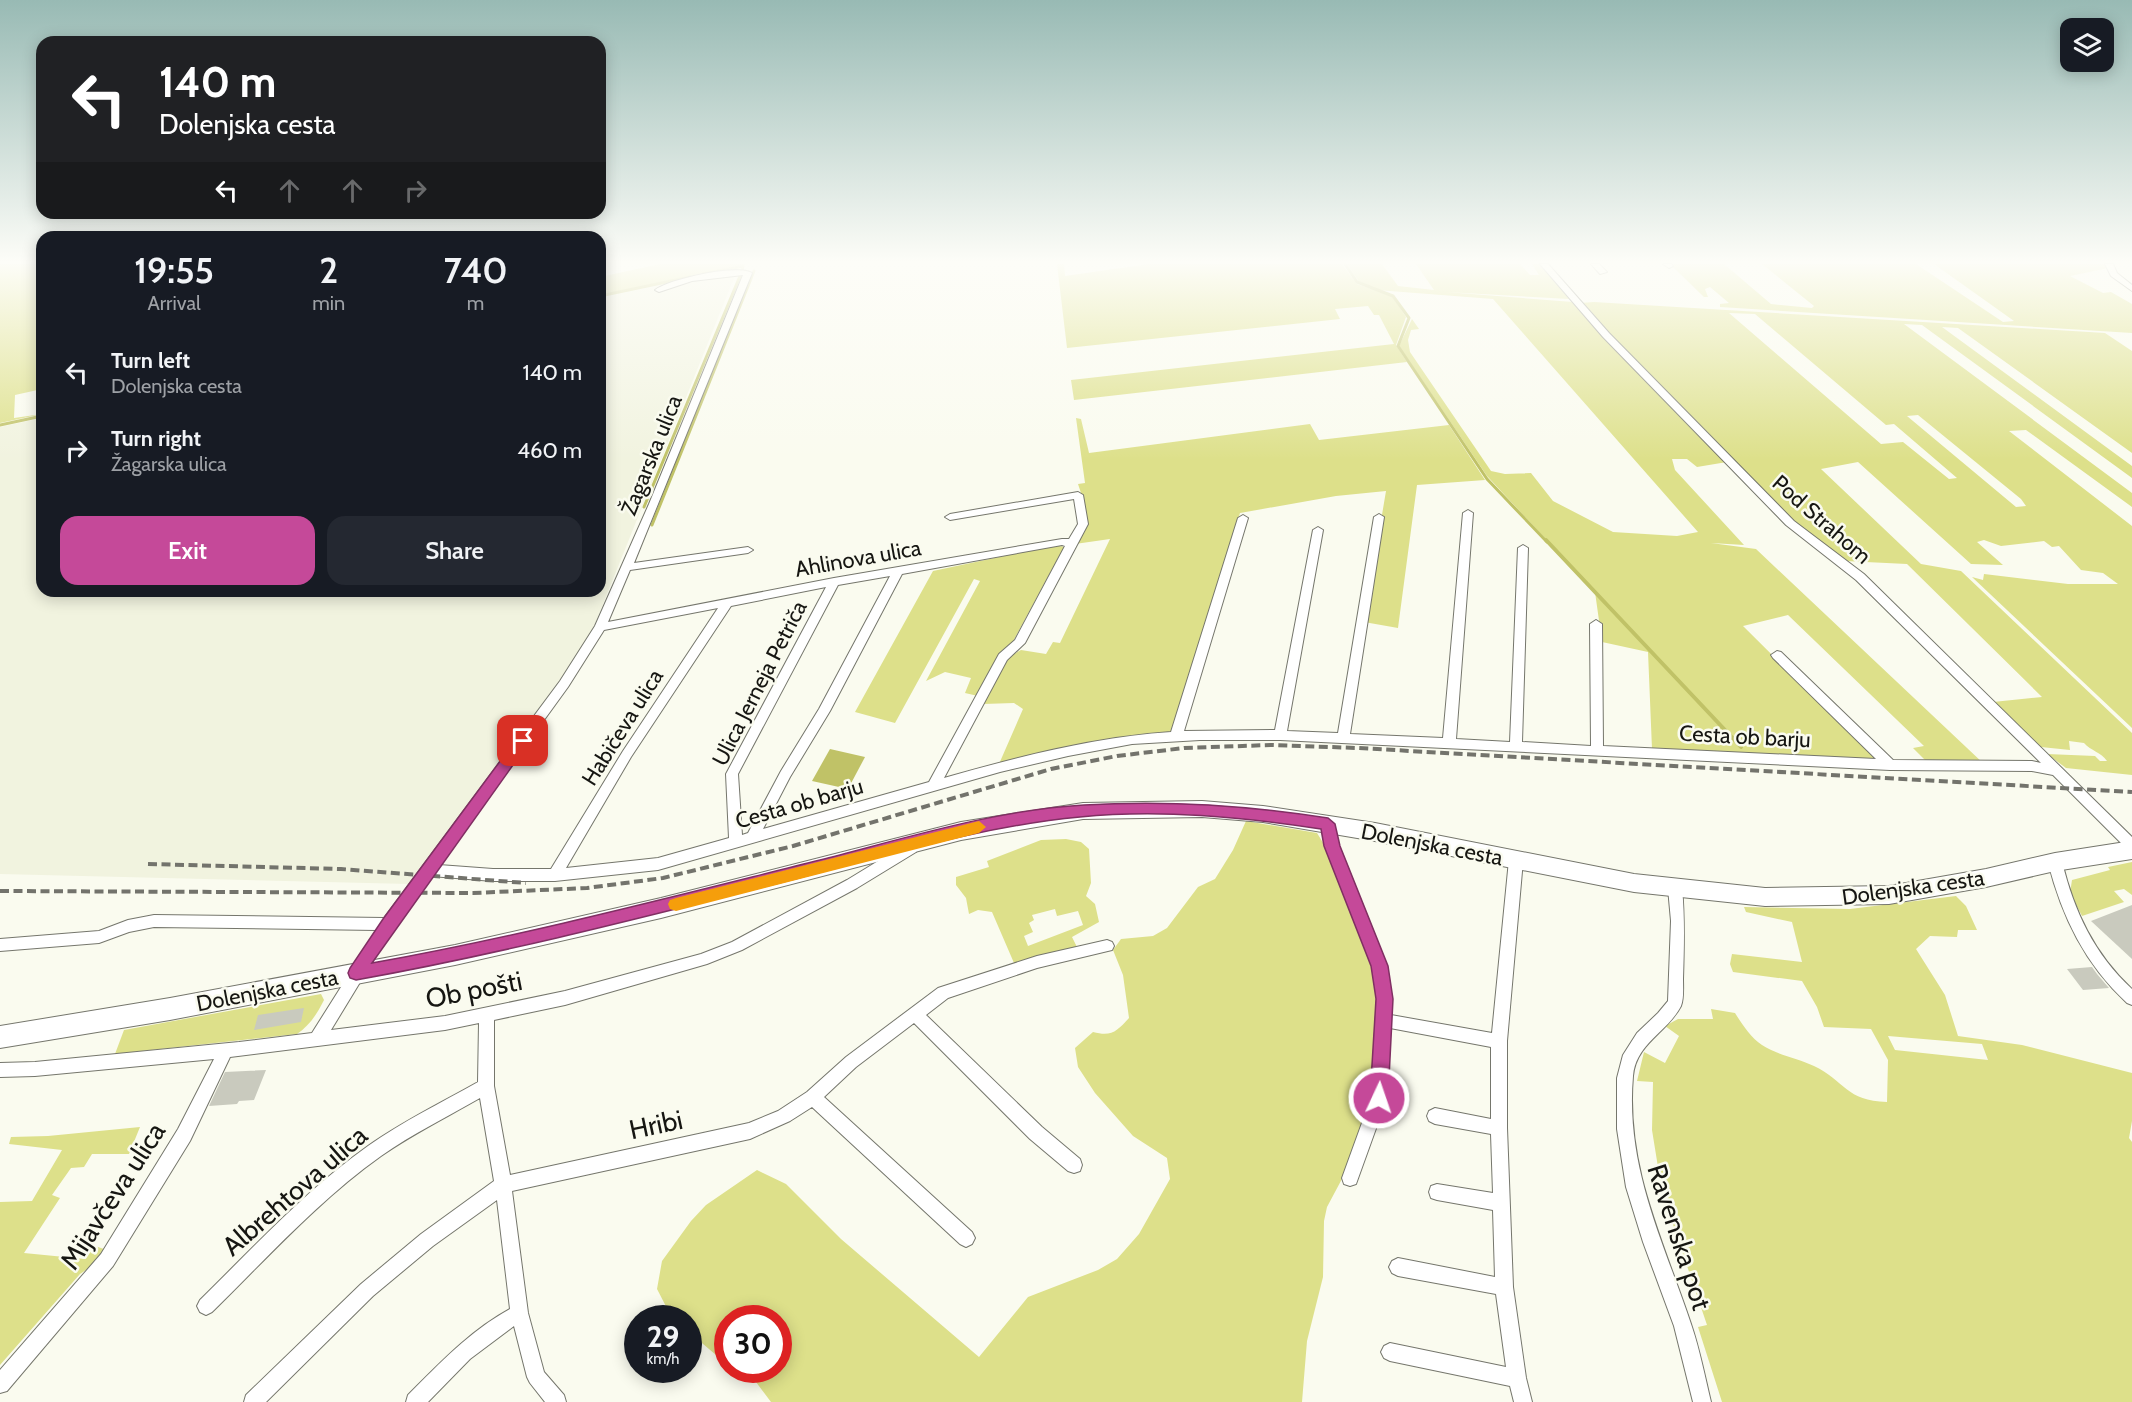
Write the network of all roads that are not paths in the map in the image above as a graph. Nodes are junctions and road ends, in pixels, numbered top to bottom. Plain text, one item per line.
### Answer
1 (725, 329) edge
2 (1601, 329) edge
3 (1468, 513) dead end
4 (1378, 516) dead end
5 (950, 518) dead end
6 (1242, 518) dead end
7 (1318, 530) dead end
8 (1072, 543) junction
9 (1523, 548) dead end
10 (748, 550) dead end
11 (627, 567) junction
12 (898, 571) junction
13 (834, 582) junction
14 (727, 603) junction
15 (1596, 624) dead end
16 (600, 627) junction
17 (1778, 655) dead end
18 (1280, 735) junction
19 (1176, 737) junction
20 (1343, 738) junction
21 (1449, 744) junction
22 (1516, 747) junction
23 (1597, 748) junction
24 (1890, 765) junction
25 (2057, 771) junction
26 (933, 786) junction
27 (1328, 824) junction
28 (752, 838) junction
29 (923, 840) junction
30 (736, 842) junction
31 (2132, 845) edge
32 (2132, 850) edge
33 (1516, 860) junction
34 (2055, 861) junction
35 (428, 870) junction
36 (555, 875) junction
37 (1675, 888) junction
38 (388, 924) junction
39 (0, 945) edge
40 (1107, 946) dead end
41 (356, 973) junction
42 (2132, 998) edge
43 (914, 1013) junction
44 (488, 1014) junction
45 (1383, 1020) junction
46 (0, 1037) edge
47 (317, 1039) junction
48 (1499, 1041) junction
49 (226, 1050) junction
50 (0, 1070) edge
51 (486, 1086) junction
52 (813, 1097) junction
53 (1435, 1116) dead end
54 (1498, 1128) junction
55 (1074, 1165) dead end
56 (1350, 1178) dead end
57 (503, 1185) junction
58 (1437, 1192) dead end
59 (1502, 1203) junction
60 (966, 1238) dead end
61 (1398, 1267) dead end
62 (1504, 1287) junction
63 (206, 1306) dead end
64 (519, 1313) junction
65 (1390, 1352) dead end
66 (1517, 1378) junction
67 (0, 1384) edge
68 (253, 1402) edge
69 (415, 1402) edge
70 (557, 1402) edge
71 (1523, 1402) edge
72 (1702, 1402) edge

1 - 11 street, Žagarska ulica
2 - 25 street, Pod Strahom
3 - 21 street
4 - 20 street
5 - 8 street
6 - 19 street
7 - 18 street
8 - 12 street, Ahlinova ulica
8 - 26 street
9 - 22 street
10 - 11 street
11 - 16 street, Žagarska ulica
12 - 13 street, Ahlinova ulica
12 - 28 street
13 - 14 street, Ahlinova ulica
13 - 30 street, Ulica Jerneja Petriča
14 - 16 street, Ahlinova ulica
14 - 36 street, Habičeva ulica
15 - 23 street
16 - 35 street, Žagarska ulica
17 - 24 street, Cesta ob barju
18 - 19 street, Cesta ob barju
18 - 20 street, Cesta ob barju
19 - 26 street, Cesta ob barju
20 - 21 street, Cesta ob barju
21 - 22 street, Cesta ob barju
22 - 23 street, Cesta ob barju
23 - 24 street, Cesta ob barju
24 - 25 street, Cesta ob barju
25 - 31 street, Pod Strahom
26 - 28 street, Cesta ob barju
27 - 29 main road, Dolenjska cesta
27 - 33 main road, Dolenjska cesta
27 - 45 street
28 - 30 street, Cesta ob barju
29 - 41 main road, Dolenjska cesta
29 - 44 street, Ob pošti
30 - 36 street, Cesta ob barju
32 - 34 main road, Dolenjska cesta
33 - 37 main road, Dolenjska cesta
33 - 48 street
34 - 37 main road, Dolenjska cesta
34 - 42 street
35 - 36 street, Cesta ob barju
35 - 38 street, Žagarska ulica
37 - 72 street, Ravenska pot
38 - 39 street
38 - 41 street, Žagarska ulica
40 - 43 street, Hribi
41 - 46 main road, Dolenjska cesta
41 - 47 street, Žagarska ulica
43 - 52 street, Hribi
43 - 55 street
44 - 47 street, Ob pošti
44 - 51 street
45 - 48 street
45 - 56 street
47 - 49 street, Ob pošti
48 - 54 street
49 - 50 street, Ob pošti
49 - 67 street, Mijavčeva ulica
51 - 57 street
51 - 63 street, Albrehtova ulica
52 - 57 street, Hribi
52 - 60 street
53 - 54 street
54 - 59 street
57 - 64 street
57 - 68 street
58 - 59 street
59 - 62 street
61 - 62 street
62 - 66 street
64 - 69 street
64 - 70 street
65 - 66 street
66 - 71 street

